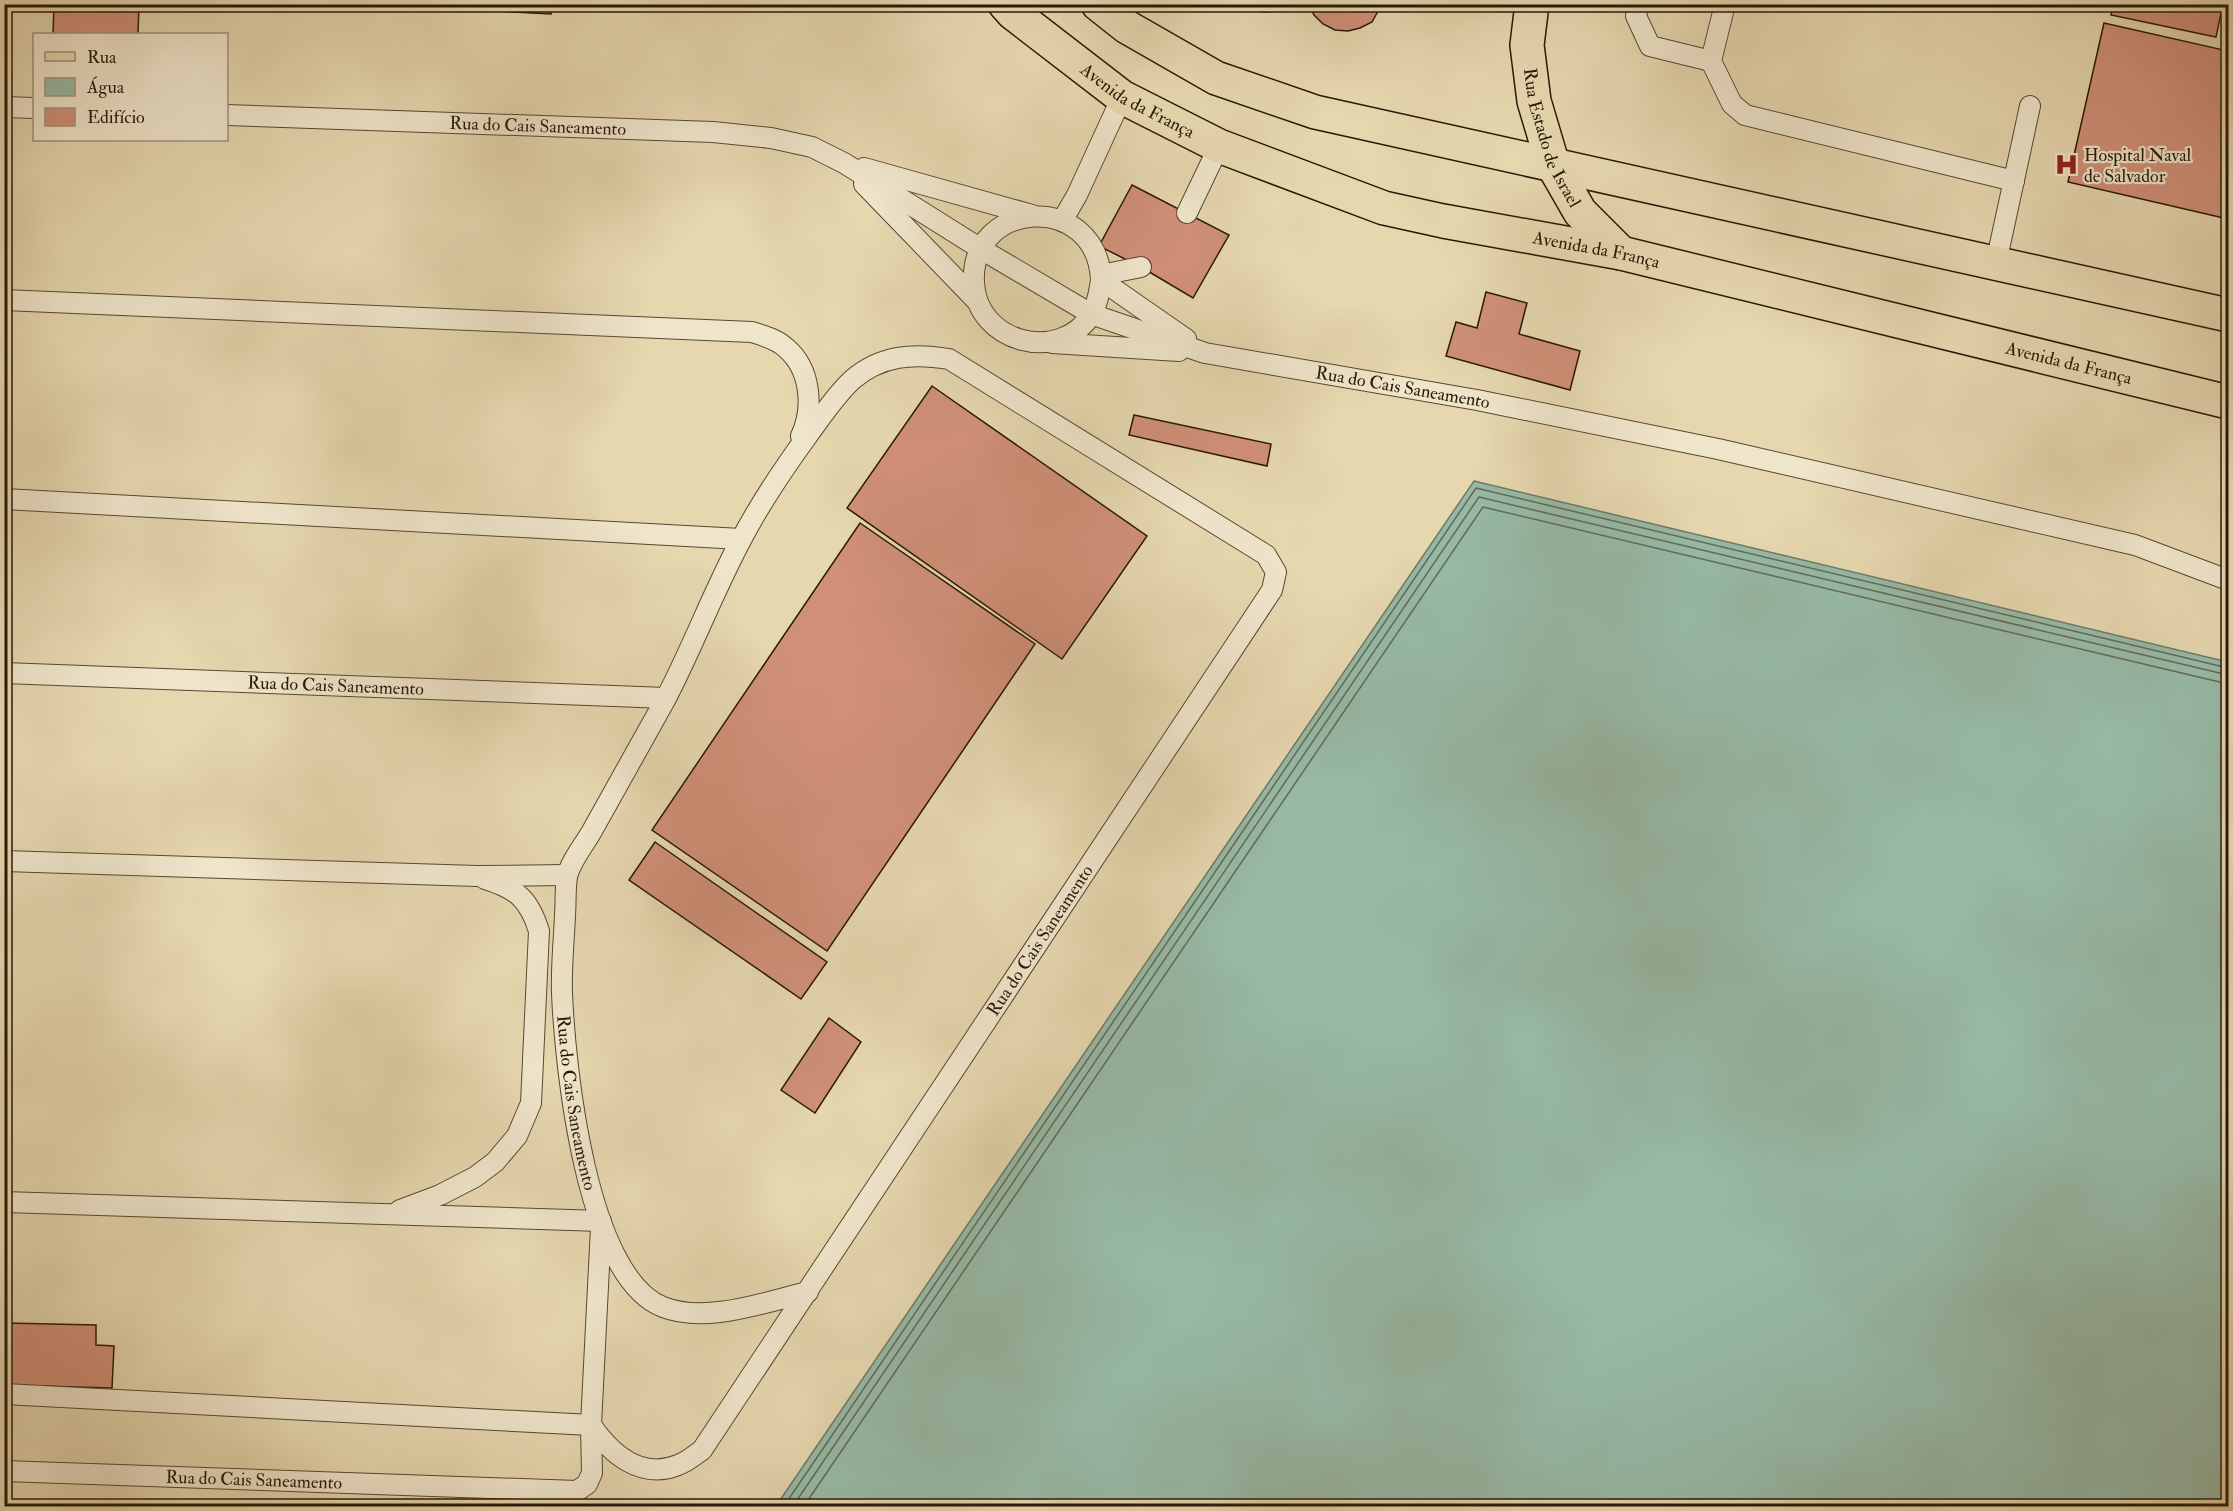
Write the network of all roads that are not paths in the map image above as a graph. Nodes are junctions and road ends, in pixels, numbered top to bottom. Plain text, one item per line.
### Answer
1 (1005, 4) edge
2 (1098, 4) edge
3 (1532, 4) edge
4 (1638, 4) edge
5 (1725, 4) edge
6 (1712, 62) junction
7 (1122, 97) junction
8 (2030, 106) dead end
9 (4, 107) edge
10 (33, 108) edge
11 (228, 115) edge
12 (1219, 146) junction
13 (844, 163) junction
14 (1552, 165) junction
15 (2014, 181) junction
16 (1186, 213) dead end
17 (1035, 216) junction
18 (1062, 221) junction
19 (981, 249) junction
20 (1621, 253) junction
21 (1996, 263) junction
22 (1141, 267) dead end
23 (1101, 277) junction
24 (4, 300) edge
25 (977, 301) junction
26 (1091, 314) junction
27 (2229, 315) edge
28 (1048, 343) junction
29 (1205, 353) junction
30 (2229, 402) edge
31 (792, 458) junction
32 (4, 499) edge
33 (741, 539) junction
34 (2229, 580) edge
35 (4, 673) edge
36 (666, 698) junction
37 (4, 861) edge
38 (567, 874) junction
39 (477, 876) junction
40 (4, 1202) edge
41 (392, 1213) junction
42 (601, 1221) junction
43 (808, 1292) junction
44 (4, 1394) edge
45 (591, 1425) junction
46 (4, 1471) edge

1 - 7 main road, Avenida da França
2 - 14 main road
3 - 14 main road, Rua Estado de Israel
4 - 6 lane
5 - 6 lane
6 - 15 lane
7 - 12 main road, Avenida da França
7 - 18 lane
8 - 15 lane
9 - 10 lane
11 - 13 lane, Rua do Cais Saneamento
12 - 16 lane
12 - 20 main road, Avenida da França
13 - 17 lane
13 - 19 lane, Rua do Cais Saneamento
13 - 25 lane
14 - 20 main road, Rua Estado de Israel
14 - 21 main road
15 - 21 lane
17 - 18 lane
17 - 19 lane
18 - 23 lane
19 - 25 lane
19 - 26 lane, Rua do Cais Saneamento
20 - 30 main road, Avenida da França
21 - 27 main road
22 - 23 lane
23 - 26 lane
23 - 29 lane
24 - 31 lane
25 - 28 lane
26 - 28 lane
26 - 29 lane, Rua do Cais Saneamento
28 - 29 lane
29 - 34 lane, Rua do Cais Saneamento
31 - 33 lane, Rua do Cais Saneamento
31 - 43 lane, Rua do Cais Saneamento
32 - 33 lane
33 - 36 lane, Rua do Cais Saneamento
35 - 36 lane, Rua do Cais Saneamento
36 - 38 lane, Rua do Cais Saneamento
37 - 39 lane
38 - 39 lane
38 - 42 lane, Rua do Cais Saneamento
39 - 41 lane
40 - 41 lane
41 - 42 lane
42 - 43 lane, Rua do Cais Saneamento
42 - 45 lane, Rua do Cais Saneamento
43 - 45 lane, Rua do Cais Saneamento
44 - 45 lane
45 - 46 lane, Rua do Cais Saneamento

